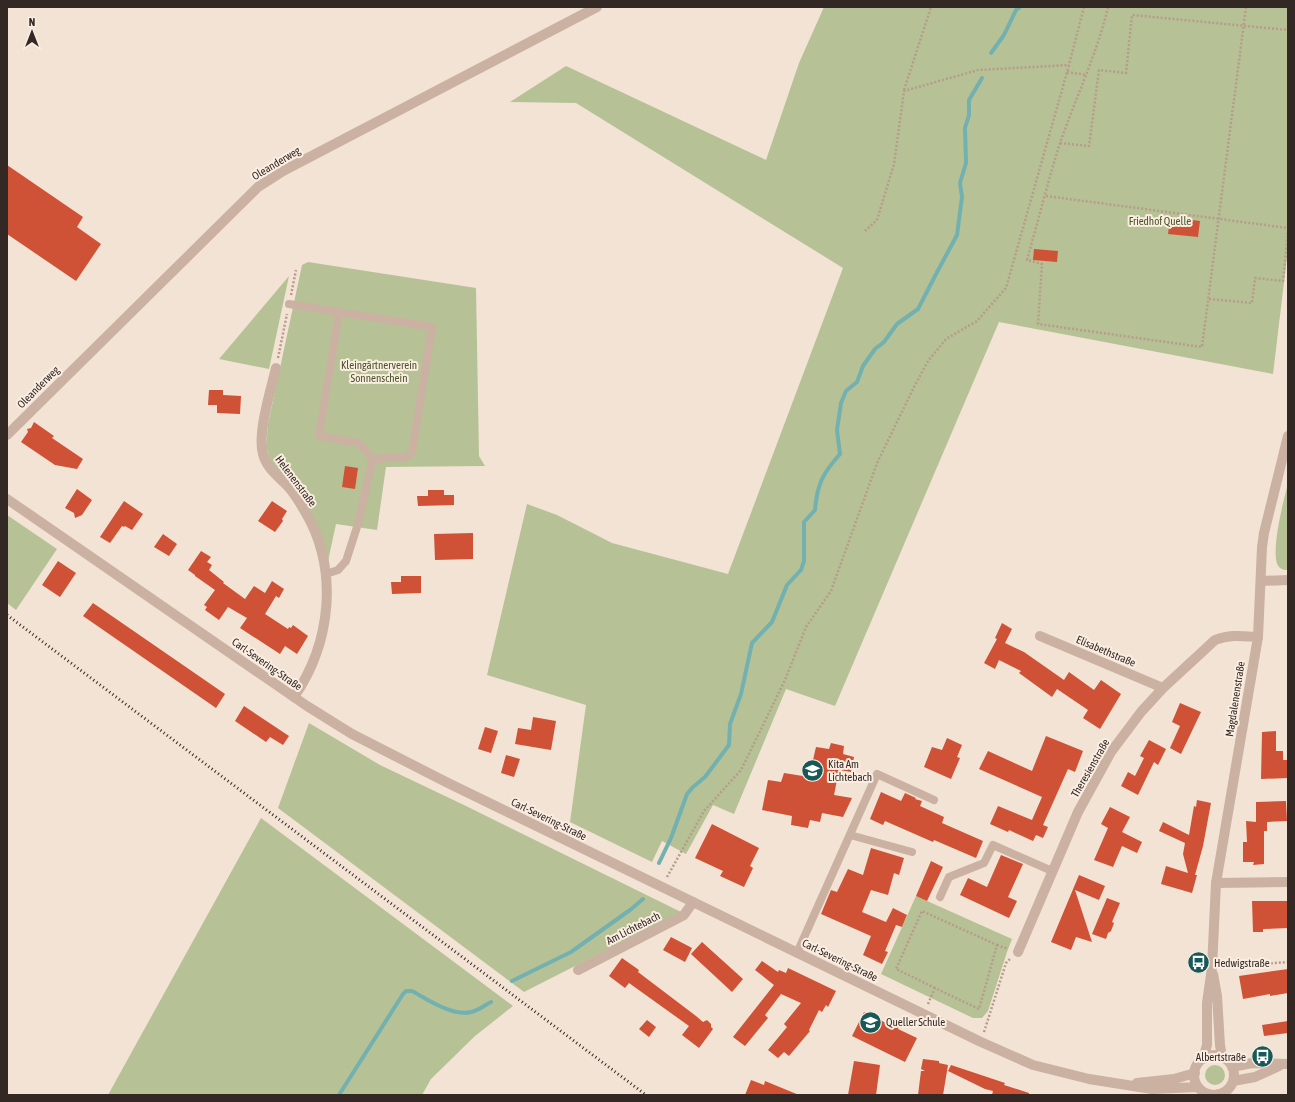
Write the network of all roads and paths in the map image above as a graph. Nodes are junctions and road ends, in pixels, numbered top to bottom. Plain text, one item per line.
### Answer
1 (597, 7) edge
2 (931, 7) edge
3 (1084, 7) edge
4 (1108, 7) edge
5 (1246, 7) edge
6 (1244, 26) junction
7 (1288, 30) edge
8 (1069, 65) junction
9 (1067, 72) junction
10 (1087, 75) junction
11 (904, 91) junction
12 (1060, 143) junction
13 (1046, 196) junction
14 (1218, 220) junction
15 (1288, 228) edge
16 (865, 231) dead end
17 (1288, 232) edge
18 (296, 270) dead end
19 (1209, 299) junction
20 (289, 304) junction
21 (339, 312) junction
22 (276, 368) joint
23 (7, 435) edge
24 (1288, 436) edge
25 (375, 461) junction
26 (7, 499) edge
27 (326, 574) junction
28 (1288, 580) edge
29 (1261, 581) junction
30 (1040, 636) dead end
31 (1258, 637) junction
32 (1163, 688) junction
33 (294, 697) junction
34 (934, 800) dead end
35 (850, 835) junction
36 (912, 852) dead end
37 (1052, 871) junction
38 (1288, 882) edge
39 (1216, 883) junction
40 (662, 887) junction
41 (940, 897) dead end
42 (692, 902) junction
43 (1018, 952) joint
44 (797, 953) junction
45 (1288, 962) edge
46 (1212, 968) junction
47 (578, 970) dead end
48 (935, 988) junction
49 (924, 1014) junction
50 (981, 1042) junction
51 (1222, 1057) junction
52 (1204, 1059) junction
53 (1285, 1064) edge
54 (1232, 1067) junction
55 (1194, 1073) junction
56 (1233, 1081) junction
57 (1120, 1084) junction
58 (1198, 1087) junction
59 (1219, 1095) edge

1 - 23 street, Oleanderweg
2 - 11 path
3 - 8 path
4 - 10 path
5 - 6 path
6 - 7 path
6 - 12 path
6 - 14 path
8 - 9 path
8 - 11 path
9 - 10 path
9 - 40 path
10 - 12 path
11 - 16 path
12 - 13 path
13 - 14 path
13 - 19 path
14 - 15 path
14 - 19 path
17 - 19 path
18 - 20 path
20 - 21 lane
20 - 22 path
21 - 25 lane
21 - 25 lane
22 - 27 street, Helenenstraße
24 - 29 street, Magdalenenstraße
25 - 27 lane
26 - 33 street, Carl-Severing-Straße
27 - 33 street, Helenenstraße
28 - 29 street
29 - 31 street, Magdalenenstraße
30 - 32 street, Elisabethstraße
31 - 32 street, Theresienstraße
31 - 39 street, Magdalenenstraße
32 - 37 street, Theresienstraße
33 - 40 street, Carl-Severing-Straße
34 - 35 lane
35 - 36 lane
35 - 44 lane
37 - 41 lane
37 - 43 street, Theresienstraße
38 - 39 street
39 - 46 street, Magdalenenstraße
40 - 42 street, Carl-Severing-Straße
42 - 44 street, Carl-Severing-Straße
42 - 47 street, Am Lichtebach
43 - 50 path
44 - 49 street, Carl-Severing-Straße
45 - 46 path
46 - 51 street, Magdalenenstraße
46 - 52 street, Magdalenenstraße
48 - 48 path
48 - 49 path
49 - 50 street, Carl-Severing-Straße
50 - 57 street, Carl-Severing-Straße
51 - 52 street
51 - 54 street
52 - 55 street
53 - 54 street
53 - 56 street
54 - 56 street
55 - 57 street, Carl-Severing-Straße
55 - 58 street
56 - 59 street
57 - 58 street, Carl-Severing-Straße
58 - 59 street

